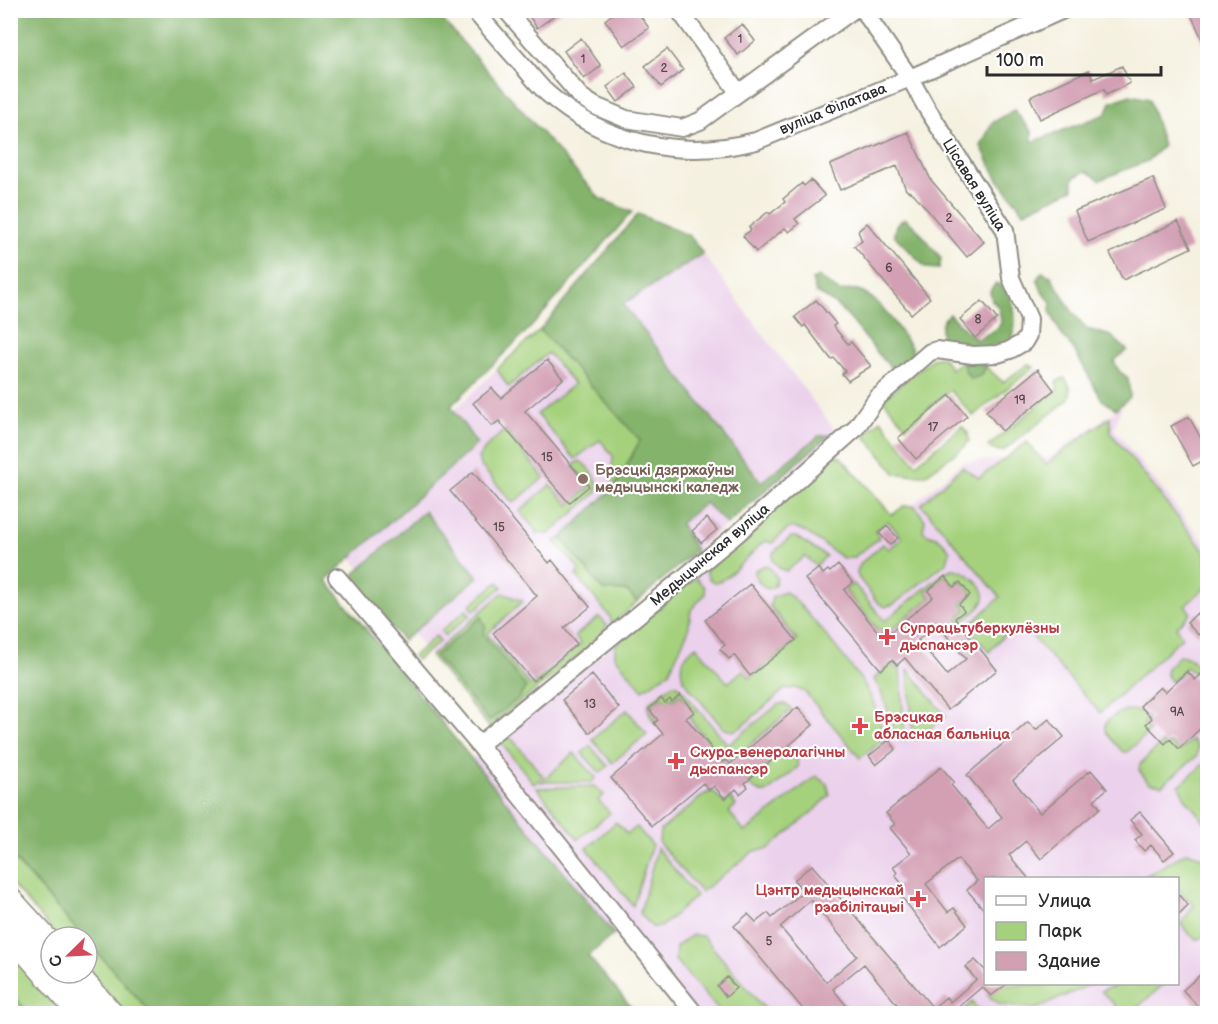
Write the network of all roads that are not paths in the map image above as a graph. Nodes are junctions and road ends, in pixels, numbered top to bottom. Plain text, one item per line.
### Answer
1 (474, 10) edge
2 (506, 10) edge
3 (679, 10) edge
4 (853, 10) edge
5 (863, 10) edge
6 (1063, 10) edge
7 (910, 78) junction
8 (738, 92) junction
9 (930, 352) joint
10 (337, 577) dead end
11 (478, 745) junction
12 (10, 900) edge
13 (39, 932) edge
14 (10, 933) edge
15 (86, 985) edge
16 (81, 1014) edge
17 (111, 1014) edge
18 (695, 1014) edge

1 - 7 street, вуліца Філатава
2 - 8 street
3 - 8 street
4 - 8 street
5 - 7 street
6 - 7 street, вуліца Філатава
7 - 9 street, Цісавая вуліца
9 - 11 street, Медыцынская вуліца
10 - 11 street
11 - 18 street
12 - 13 highway
14 - 16 highway
15 - 17 highway

